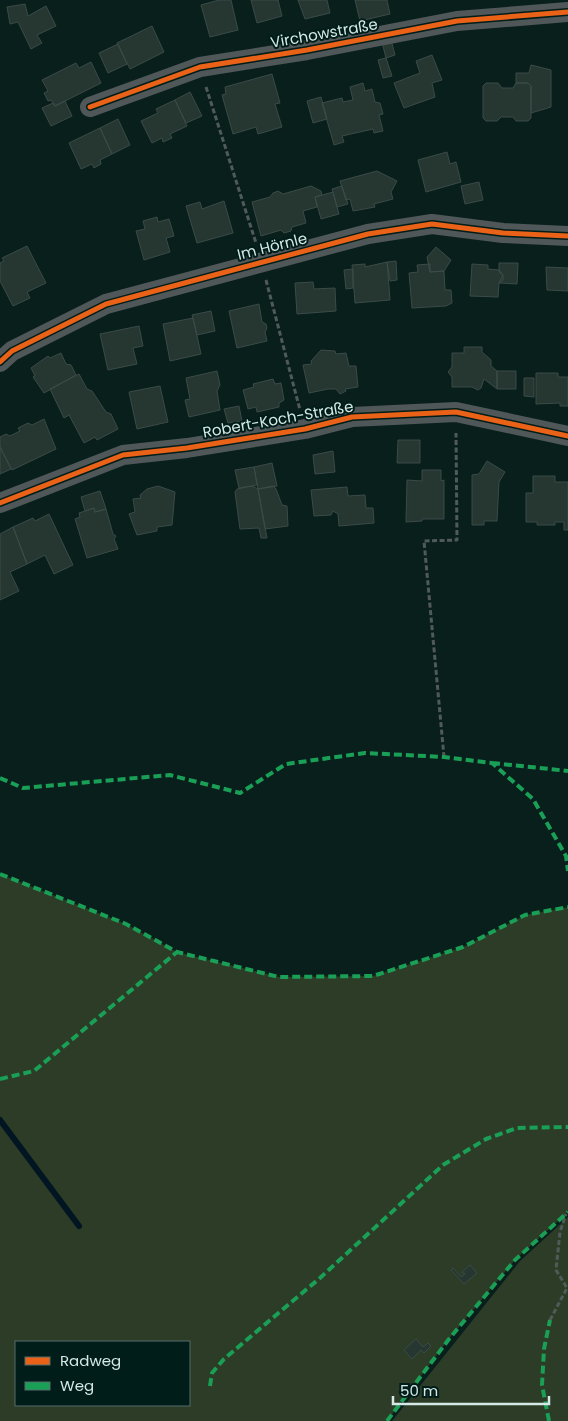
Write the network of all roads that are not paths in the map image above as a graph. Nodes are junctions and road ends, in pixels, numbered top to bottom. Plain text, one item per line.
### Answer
1 (568, 12) edge
2 (90, 107) dead end
3 (568, 236) edge
4 (0, 362) edge
5 (568, 436) edge
6 (0, 502) edge

1 - 2 street, Virchowstraße
3 - 4 street, Im Hörnle
5 - 6 street, Robert-Koch-Straße

